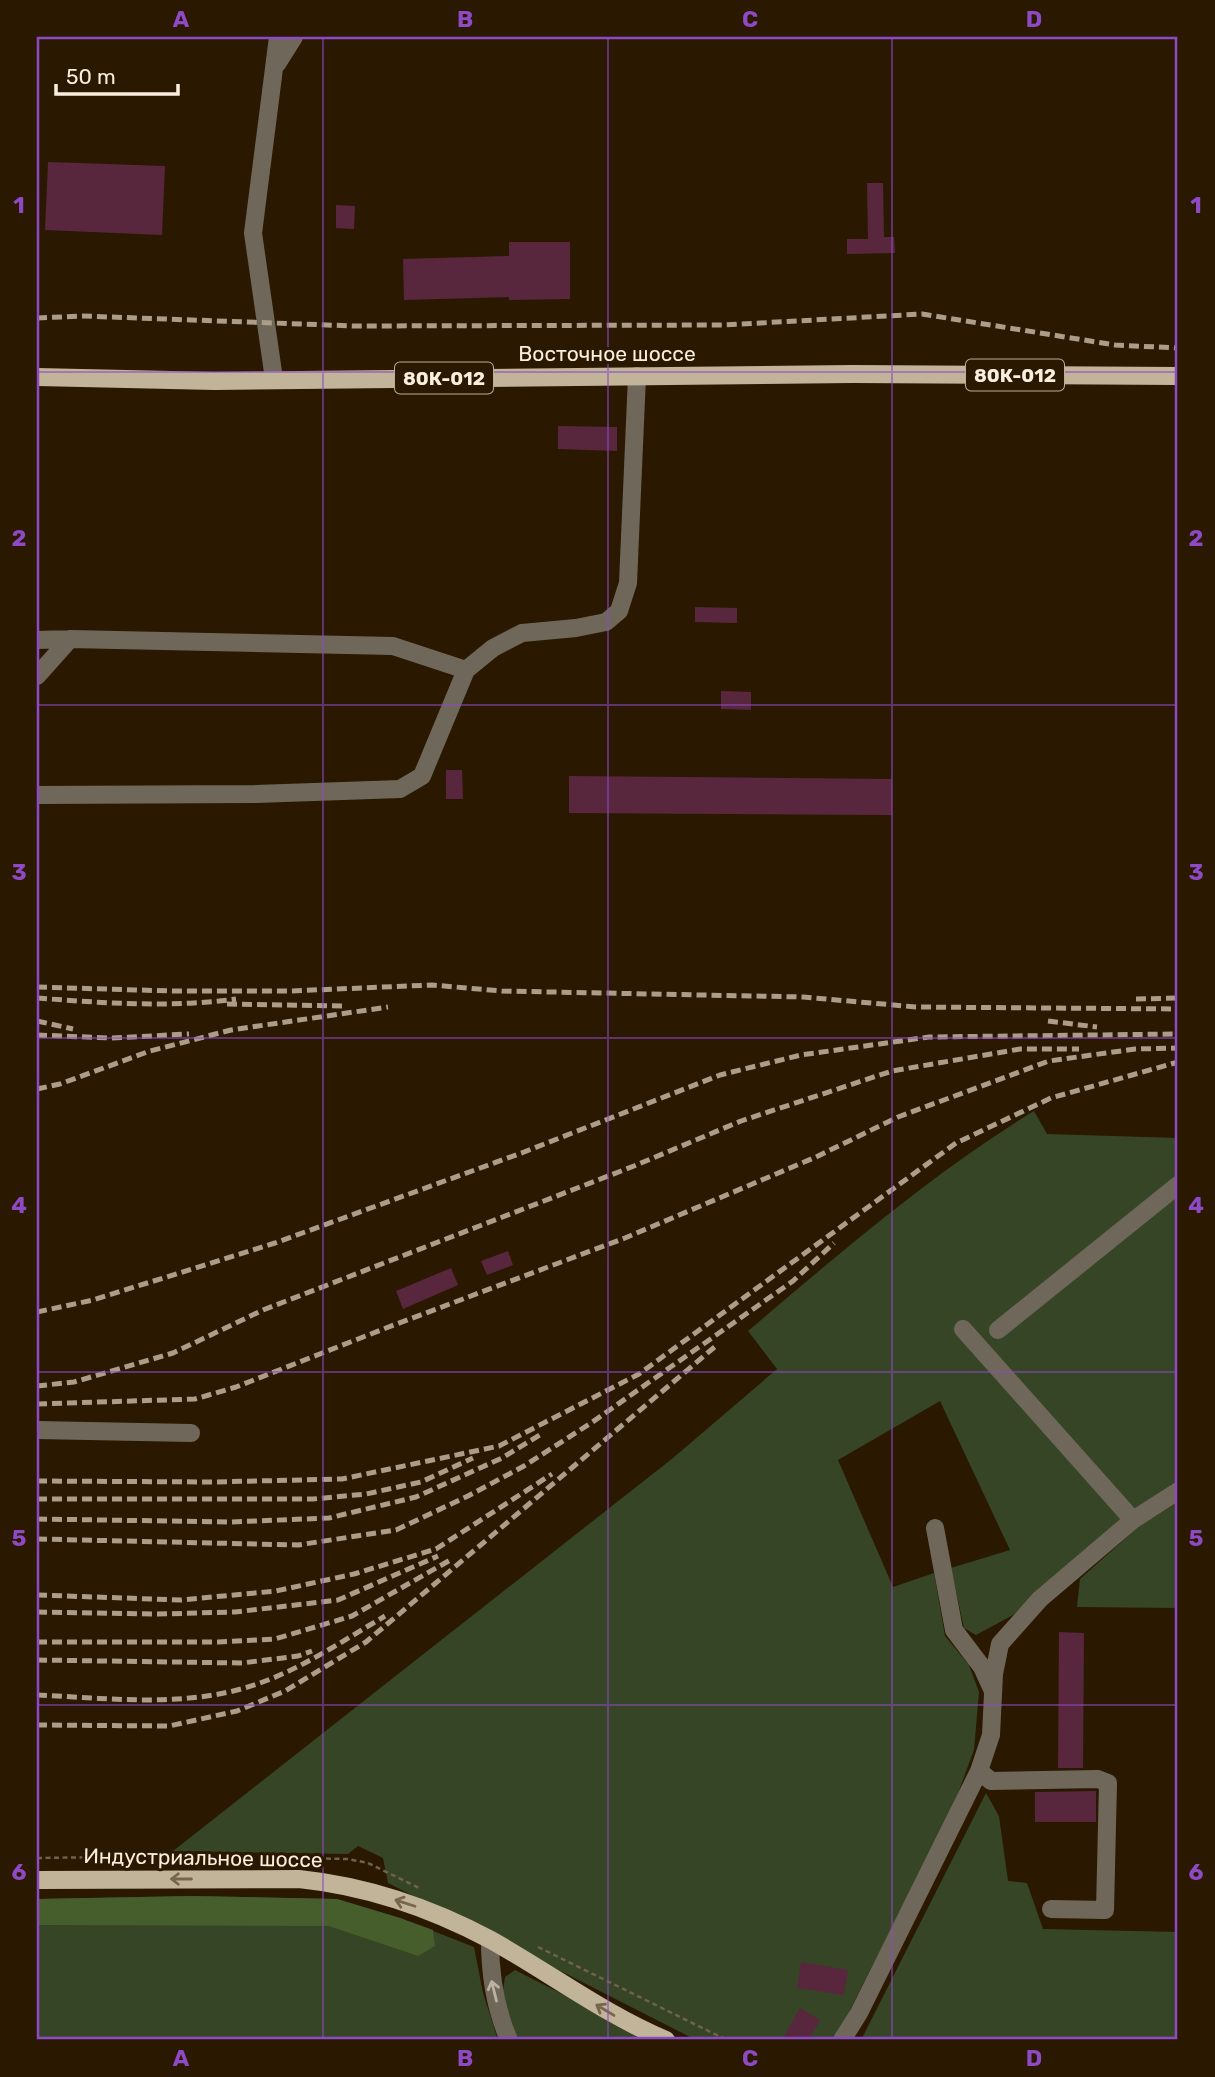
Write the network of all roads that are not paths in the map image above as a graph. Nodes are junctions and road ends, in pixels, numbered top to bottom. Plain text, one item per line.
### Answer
1 (278, 37) edge
2 (293, 37) edge
3 (272, 71) junction
4 (637, 376) junction
5 (1178, 376) edge
6 (37, 377) edge
7 (274, 379) junction
8 (69, 639) junction
9 (37, 640) edge
10 (466, 670) junction
11 (37, 677) edge
12 (37, 795) edge
13 (1178, 1185) edge
14 (963, 1329) dead end
15 (998, 1330) dead end
16 (37, 1430) edge
17 (191, 1433) dead end
18 (1178, 1492) edge
19 (1133, 1520) junction
20 (934, 1528) dead end
21 (993, 1692) junction
22 (979, 1771) junction
23 (37, 1880) edge
24 (1051, 1909) dead end
25 (490, 1940) junction
26 (509, 2040) edge
27 (666, 2040) edge
28 (842, 2040) edge

1 - 3 street
2 - 3 street
3 - 7 street
4 - 5 main road, Восточное шоссе / 80К-012
4 - 7 main road, Восточное шоссе / 80К-012
4 - 10 street
6 - 7 main road, Восточное шоссе / 80К-012
8 - 9 street
8 - 10 street
8 - 11 street
10 - 12 street
13 - 15 street
14 - 19 street
16 - 17 street
18 - 19 street
19 - 21 street
20 - 21 street
21 - 22 street
22 - 24 street
22 - 28 street
25 -> 23 main road, Индустриальное шоссе
26 -> 25 street
27 -> 25 main road, Индустриальное шоссе

